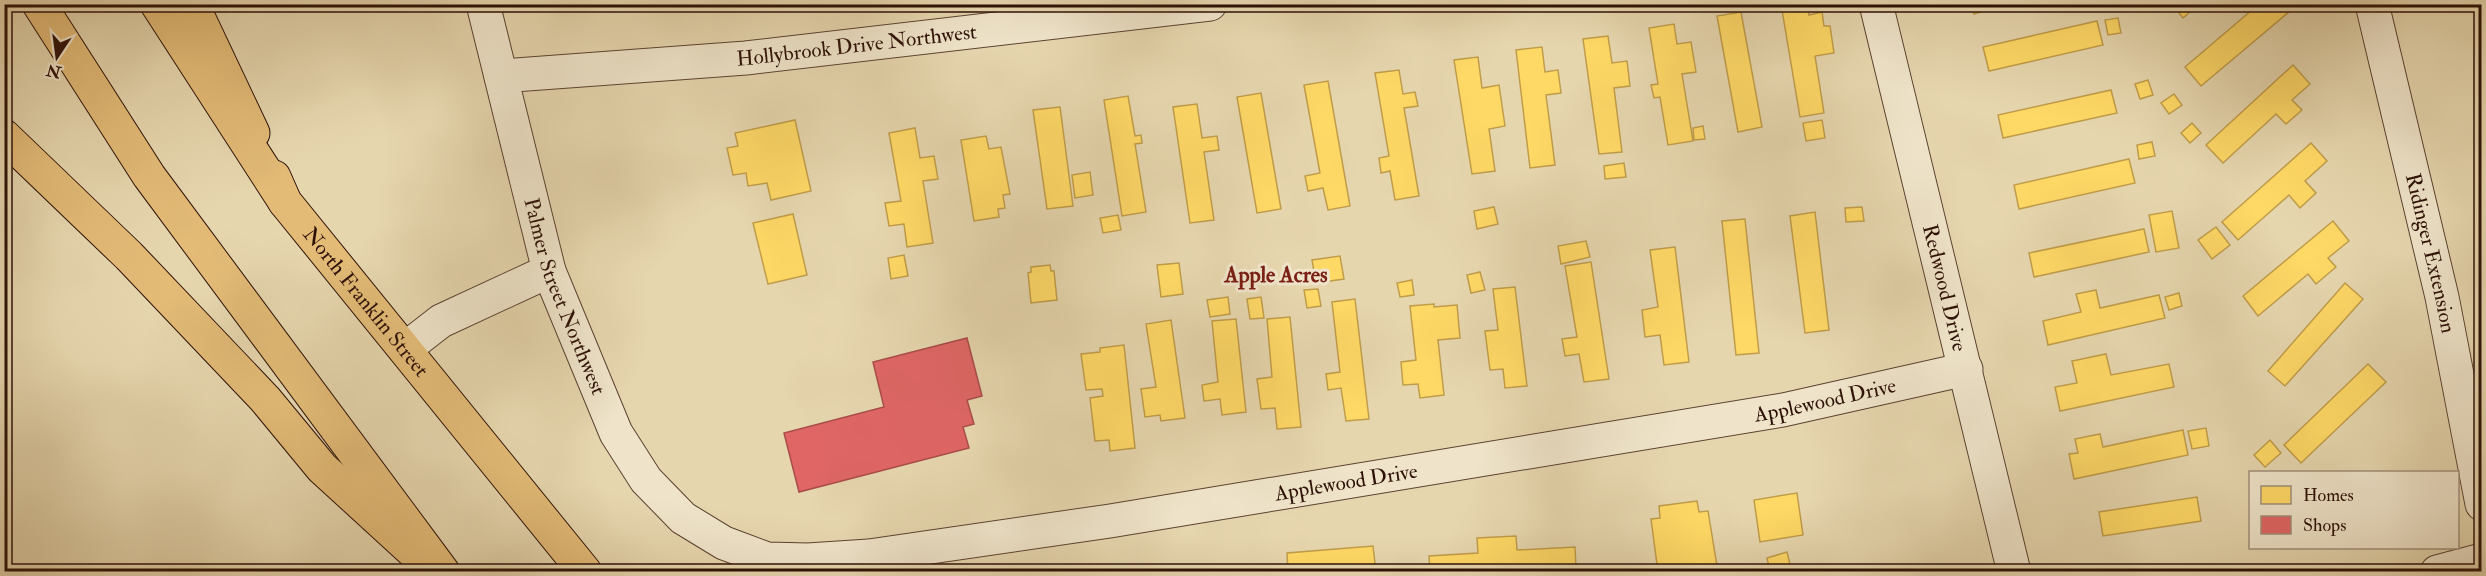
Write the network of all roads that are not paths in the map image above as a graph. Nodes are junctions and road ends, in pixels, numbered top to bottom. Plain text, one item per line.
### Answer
1 (39, 4) edge
2 (157, 4) edge
3 (192, 4) edge
4 (483, 4) edge
5 (1210, 4) edge
6 (1876, 4) edge
7 (2372, 4) edge
8 (501, 76) junction
9 (4, 136) edge
10 (285, 202) junction
11 (549, 271) junction
12 (405, 349) junction
13 (1966, 369) junction
14 (2481, 504) edge
15 (724, 543) joint
16 (2481, 560) edge
17 (435, 572) edge
18 (443, 572) edge
19 (585, 572) edge
20 (2014, 572) edge
21 (2437, 572) edge

1 - 18 main road
2 - 10 main road
3 - 10 main road, North Franklin Street
4 - 8 street, Palmer Street Northwest
5 - 8 street, Hollybrook Drive Northwest
6 - 13 street, Redwood Drive
7 - 14 street, Ridinger Extension
8 - 11 street, Palmer Street Northwest
9 - 17 main road
10 - 12 main road, North Franklin Street
11 - 12 street
11 - 15 street, Palmer Street Northwest
12 - 19 main road, North Franklin Street
13 - 15 street, Applewood Drive
13 - 20 street, Redwood Drive
16 - 21 street

